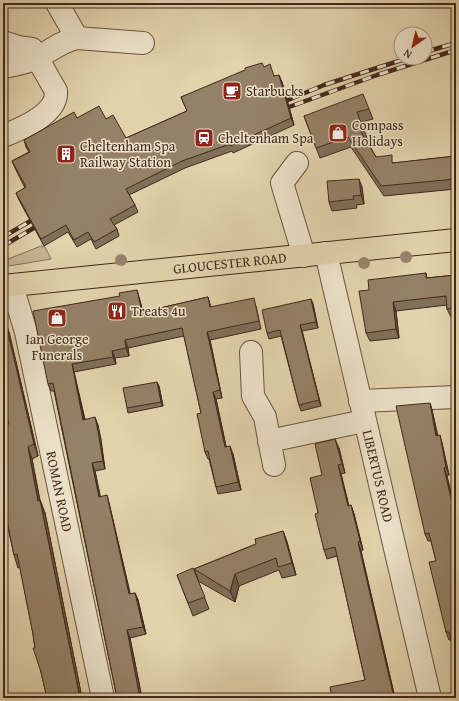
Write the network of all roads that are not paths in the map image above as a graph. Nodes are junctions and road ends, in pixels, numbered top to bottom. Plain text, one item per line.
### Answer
1 (57, 3) edge
2 (3, 39) edge
3 (73, 39) junction
4 (3, 42) edge
5 (143, 43) dead end
6 (36, 59) junction
7 (3, 67) edge
8 (3, 136) edge
9 (297, 163) dead end
10 (456, 240) edge
11 (326, 253) junction
12 (304, 256) junction
13 (8, 286) edge
14 (251, 352) dead end
15 (456, 397) edge
16 (362, 411) junction
17 (269, 441) junction
18 (274, 464) dead end
19 (103, 698) edge
20 (430, 698) edge

1 - 3 street
2 - 3 street
3 - 5 street
3 - 6 street
4 - 6 street
6 - 7 street
6 - 8 street
9 - 12 street
10 - 11 main road, GLOUCESTER ROAD
11 - 12 main road, GLOUCESTER ROAD
11 - 16 street, LIBERTUS ROAD
12 - 13 main road, GLOUCESTER ROAD
13 - 19 street, ROMAN ROAD
14 - 17 street
15 - 16 street
16 - 17 street
16 - 20 street, LIBERTUS ROAD
17 - 18 street

